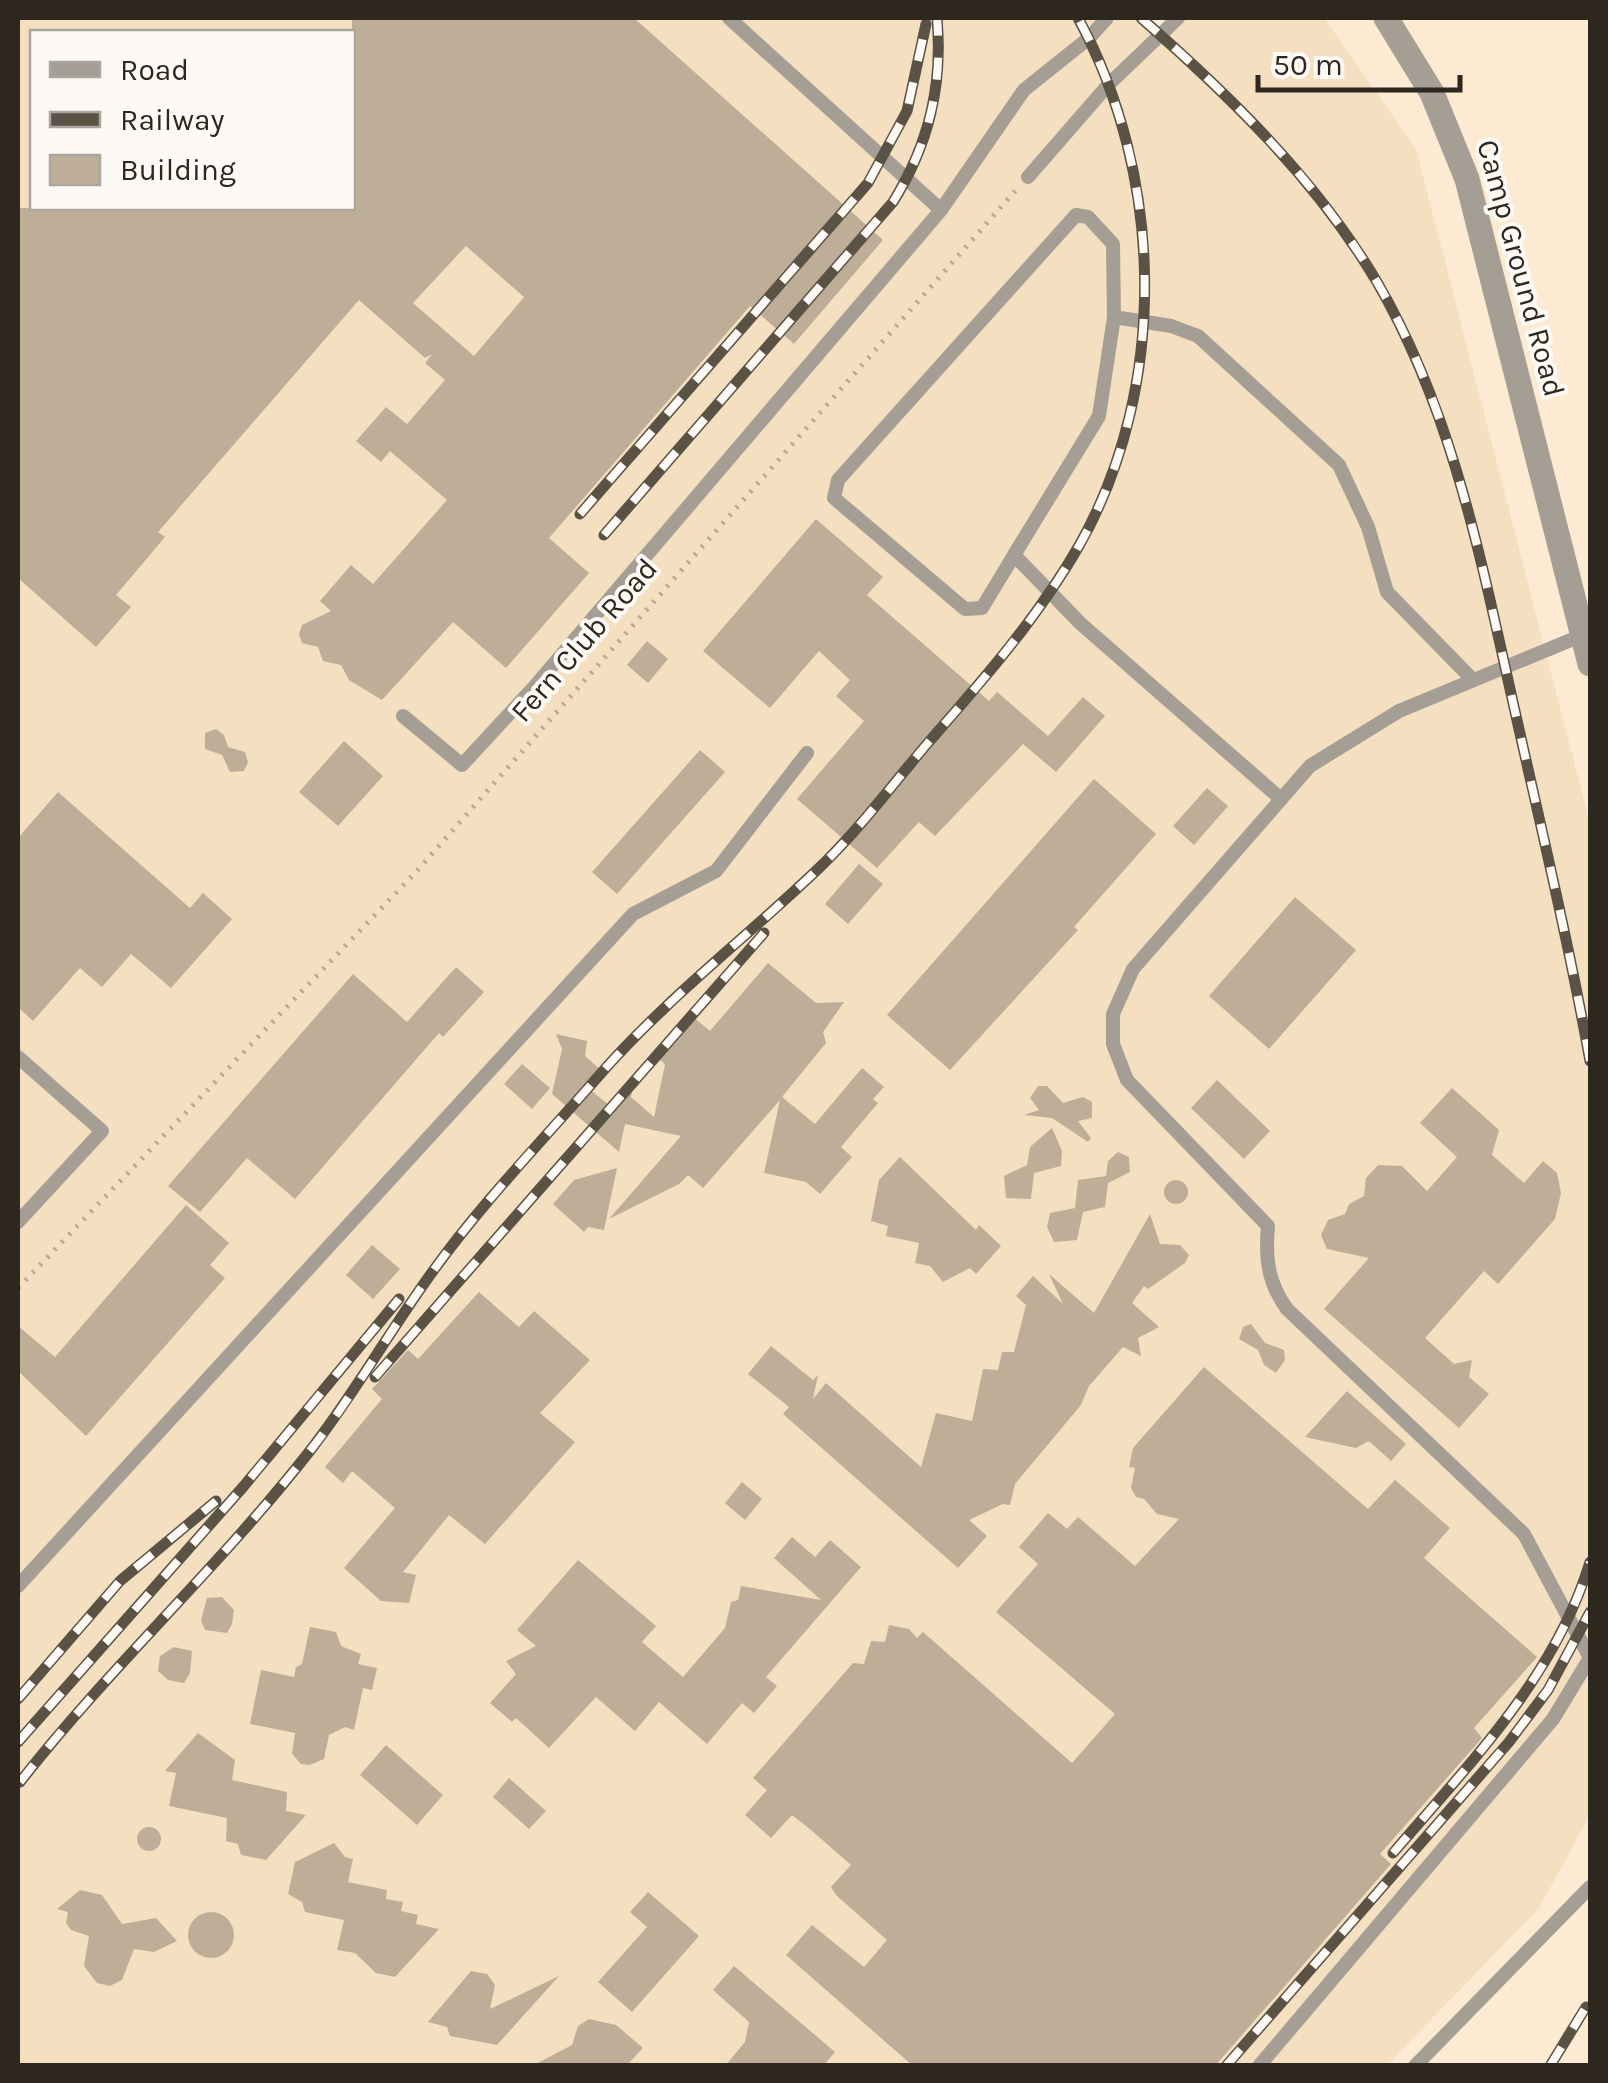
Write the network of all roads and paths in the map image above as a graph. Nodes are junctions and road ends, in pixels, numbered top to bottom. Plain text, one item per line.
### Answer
1 (729, 18) edge
2 (1106, 18) edge
3 (1178, 18) edge
4 (1386, 18) edge
5 (1028, 177) joint
6 (941, 210) junction
7 (1114, 317) junction
8 (1014, 555) junction
9 (1588, 653) edge
10 (1471, 678) junction
11 (403, 716) dead end
12 (807, 753) dead end
13 (1281, 798) junction
14 (18, 1056) edge
15 (18, 1222) edge
16 (18, 1288) edge
17 (18, 1586) edge
18 (1590, 1658) edge
19 (1590, 1887) edge
20 (1259, 2066) edge
21 (1416, 2066) edge

1 - 6 lane
2 - 6 lane
3 - 5 lane
4 - 9 street, Camp Ground Road
5 - 16 path, Fern Club Road
6 - 11 lane
7 - 8 lane
7 - 8 lane
7 - 10 lane
8 - 13 lane
9 - 10 lane
10 - 13 lane
12 - 17 lane
13 - 18 lane
14 - 15 lane
18 - 20 lane
19 - 21 lane

